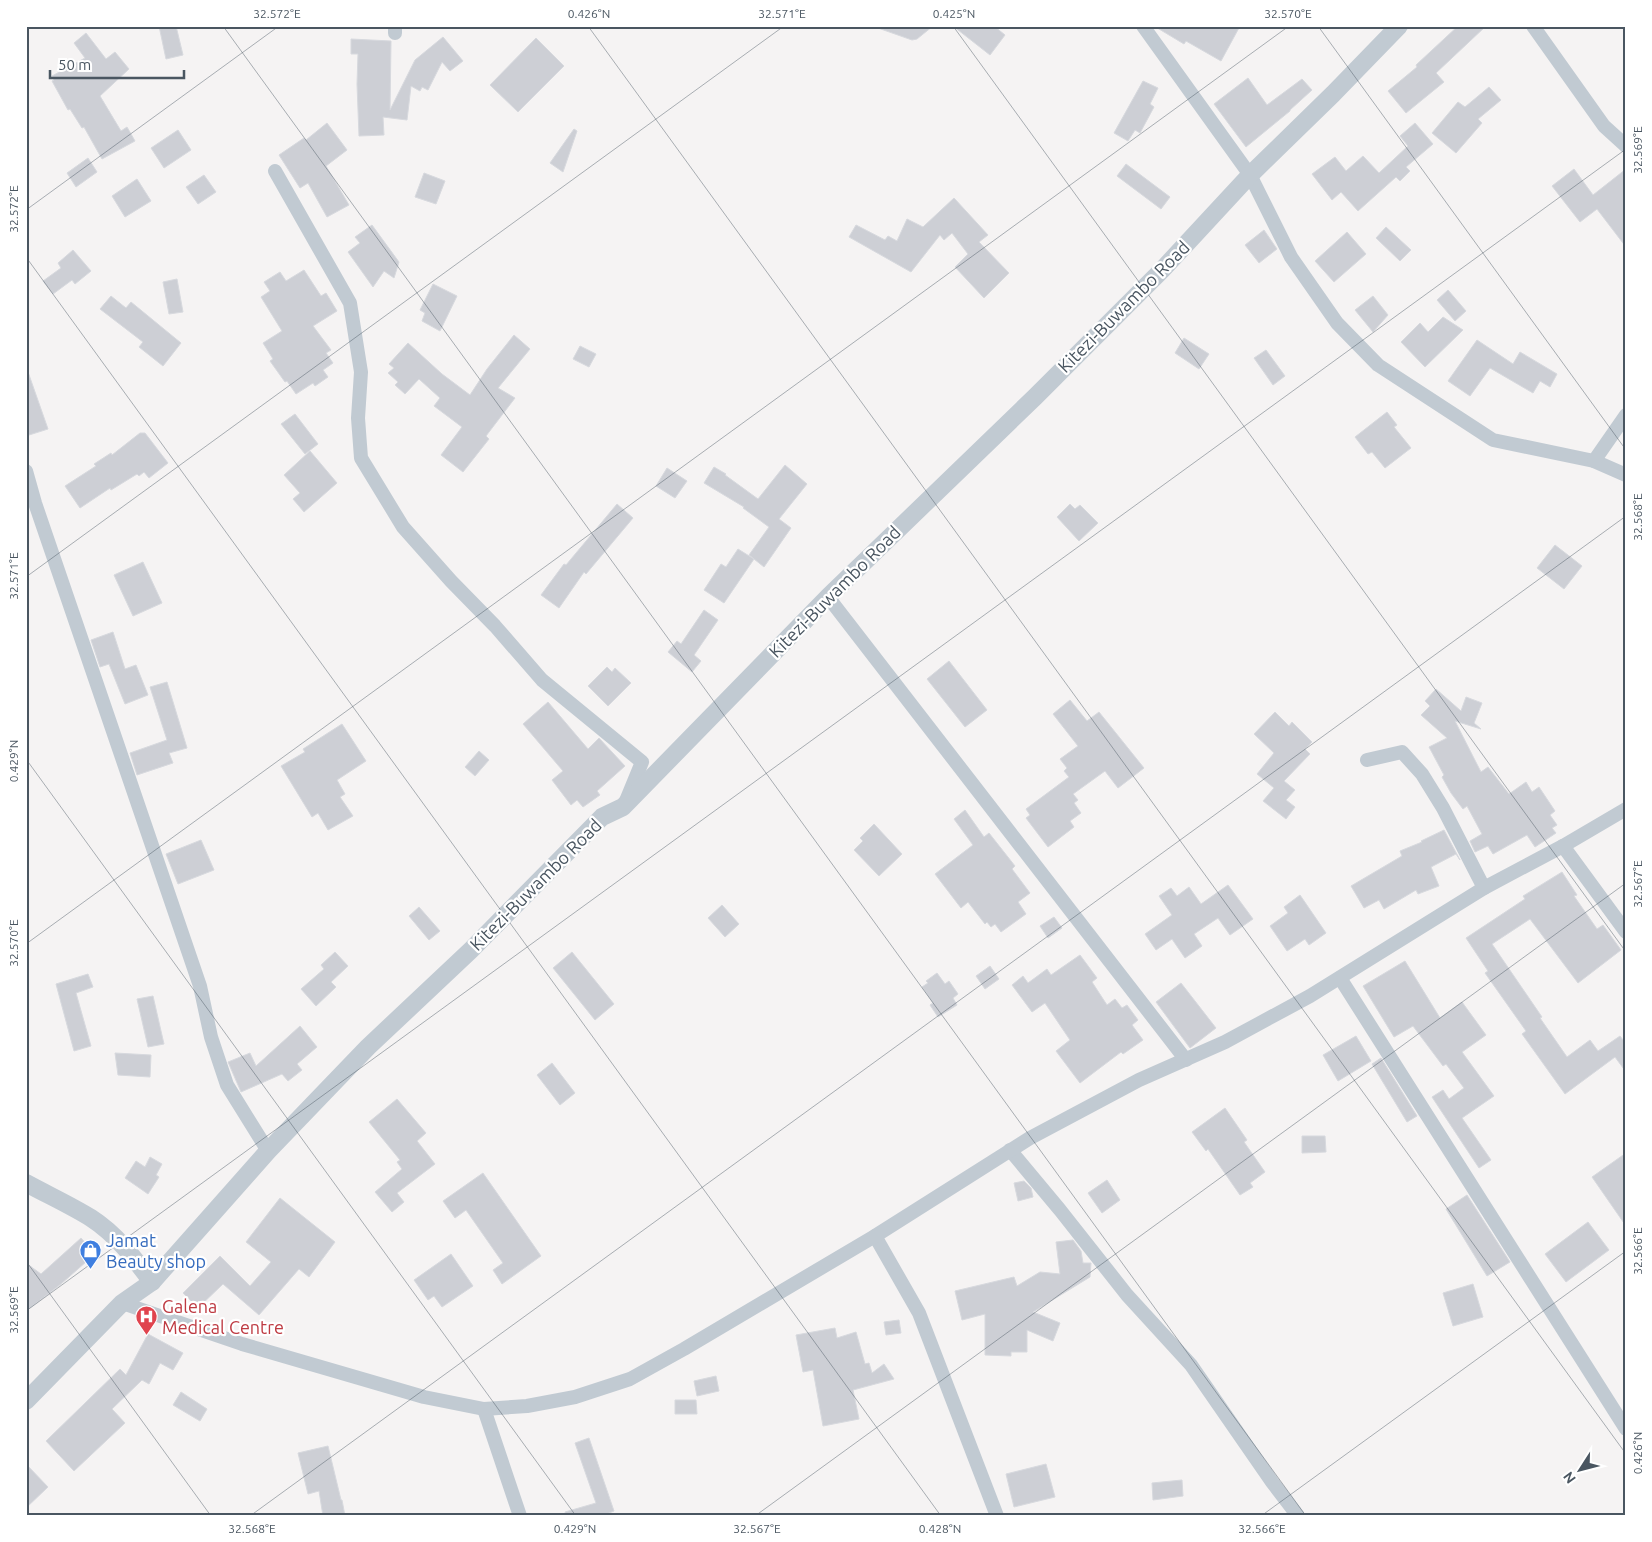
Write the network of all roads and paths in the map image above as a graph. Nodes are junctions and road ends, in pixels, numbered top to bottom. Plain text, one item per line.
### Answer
1 (1143, 26) edge
2 (1399, 26) edge
3 (1533, 26) edge
4 (1626, 146) edge
5 (275, 171) dead end
6 (1250, 175) junction
7 (1626, 415) edge
8 (1594, 461) junction
9 (26, 472) edge
10 (1626, 475) edge
11 (828, 597) junction
12 (1367, 760) dead end
13 (623, 807) junction
14 (1626, 809) edge
15 (1563, 846) junction
16 (1484, 888) junction
17 (1626, 932) edge
18 (1340, 978) junction
19 (1186, 1060) junction
20 (1010, 1150) junction
21 (268, 1151) junction
22 (26, 1183) edge
23 (875, 1236) junction
24 (152, 1282) junction
25 (122, 1303) junction
26 (26, 1401) edge
27 (484, 1409) junction
28 (1626, 1429) edge
29 (520, 1516) edge
30 (997, 1516) edge
31 (1298, 1516) edge

1 - 6 street
2 - 6 street, Kitezi-Buwambo Road
3 - 4 street
5 - 13 street
6 - 8 street
6 - 11 street, Kitezi-Buwambo Road
7 - 8 street
8 - 10 street
9 - 21 street
11 - 13 street, Kitezi-Buwambo Road
11 - 19 street
12 - 16 street
13 - 21 street, Kitezi-Buwambo Road
14 - 15 street
15 - 16 street
15 - 17 street
16 - 18 street
18 - 19 street
18 - 28 street
19 - 20 street
20 - 23 street
20 - 31 street
21 - 24 street, Kitezi-Buwambo Road
22 - 24 street
23 - 27 street
23 - 30 street
24 - 25 street, Kitezi-Buwambo Road
25 - 26 street, Kitezi-Buwambo Road
25 - 27 street
27 - 29 street

